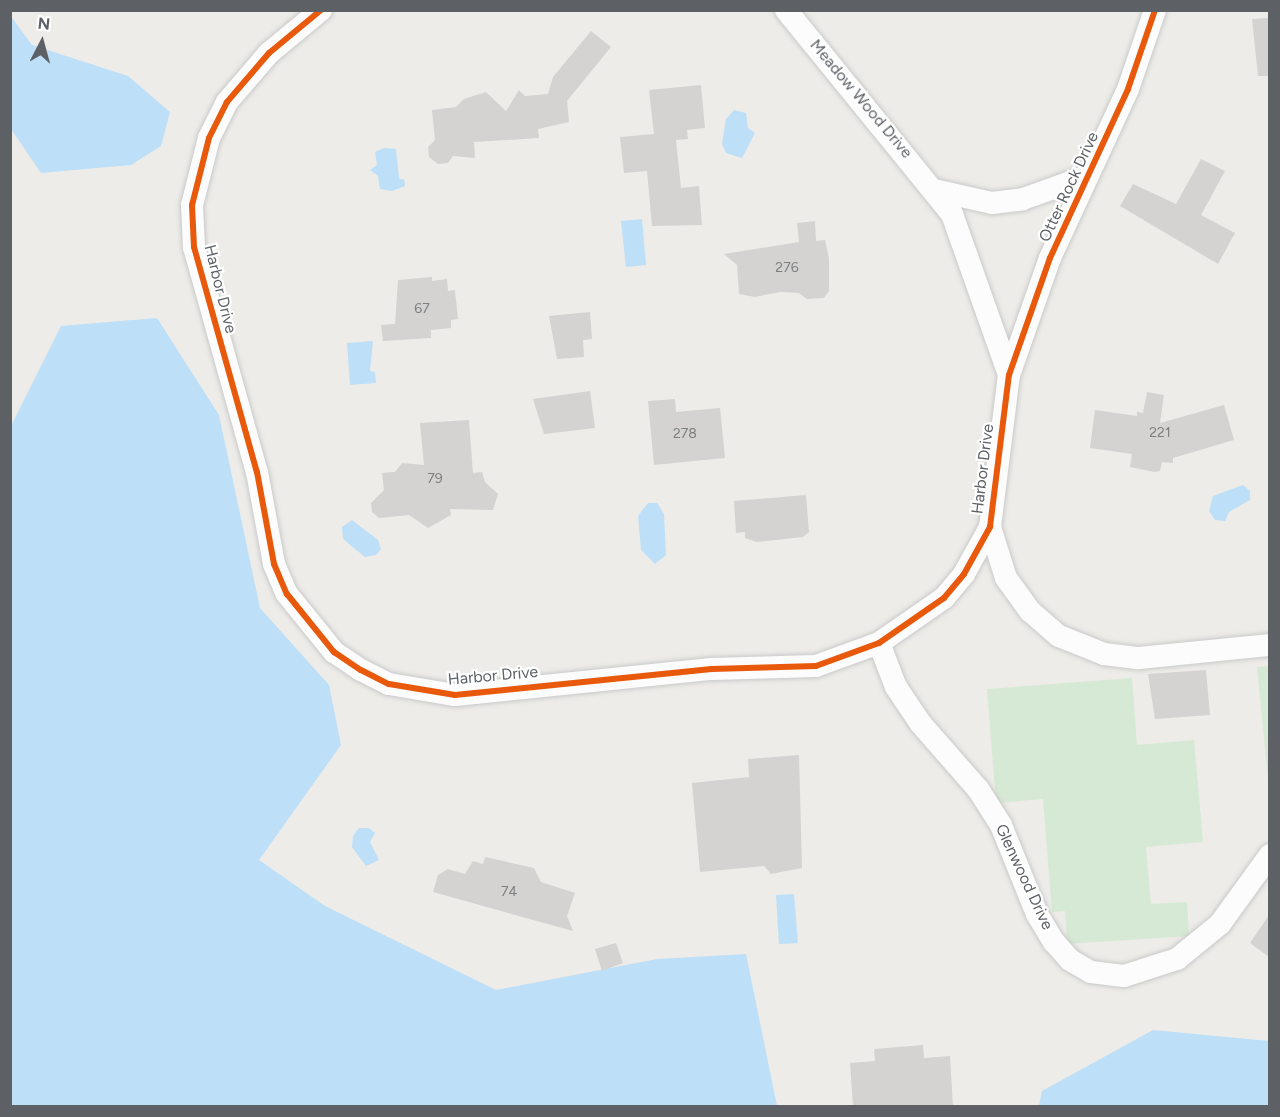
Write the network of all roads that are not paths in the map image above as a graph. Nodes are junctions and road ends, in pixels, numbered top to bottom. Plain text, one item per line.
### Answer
1 (321, 10) edge
2 (786, 10) edge
3 (1155, 10) edge
4 (1087, 176) junction
5 (934, 190) junction
6 (1009, 375) junction
7 (990, 527) junction
8 (879, 644) junction
9 (1269, 645) edge
10 (1269, 855) edge

1 - 8 street, Harbor Drive
2 - 5 street, Meadow Wood Drive
3 - 4 street, Otter Rock Drive
4 - 5 street
4 - 6 street, Otter Rock Drive
5 - 6 street, Meadow Wood Drive
6 - 7 street, Harbor Drive
7 - 8 street, Harbor Drive
7 - 9 street
8 - 10 street, Glenwood Drive

